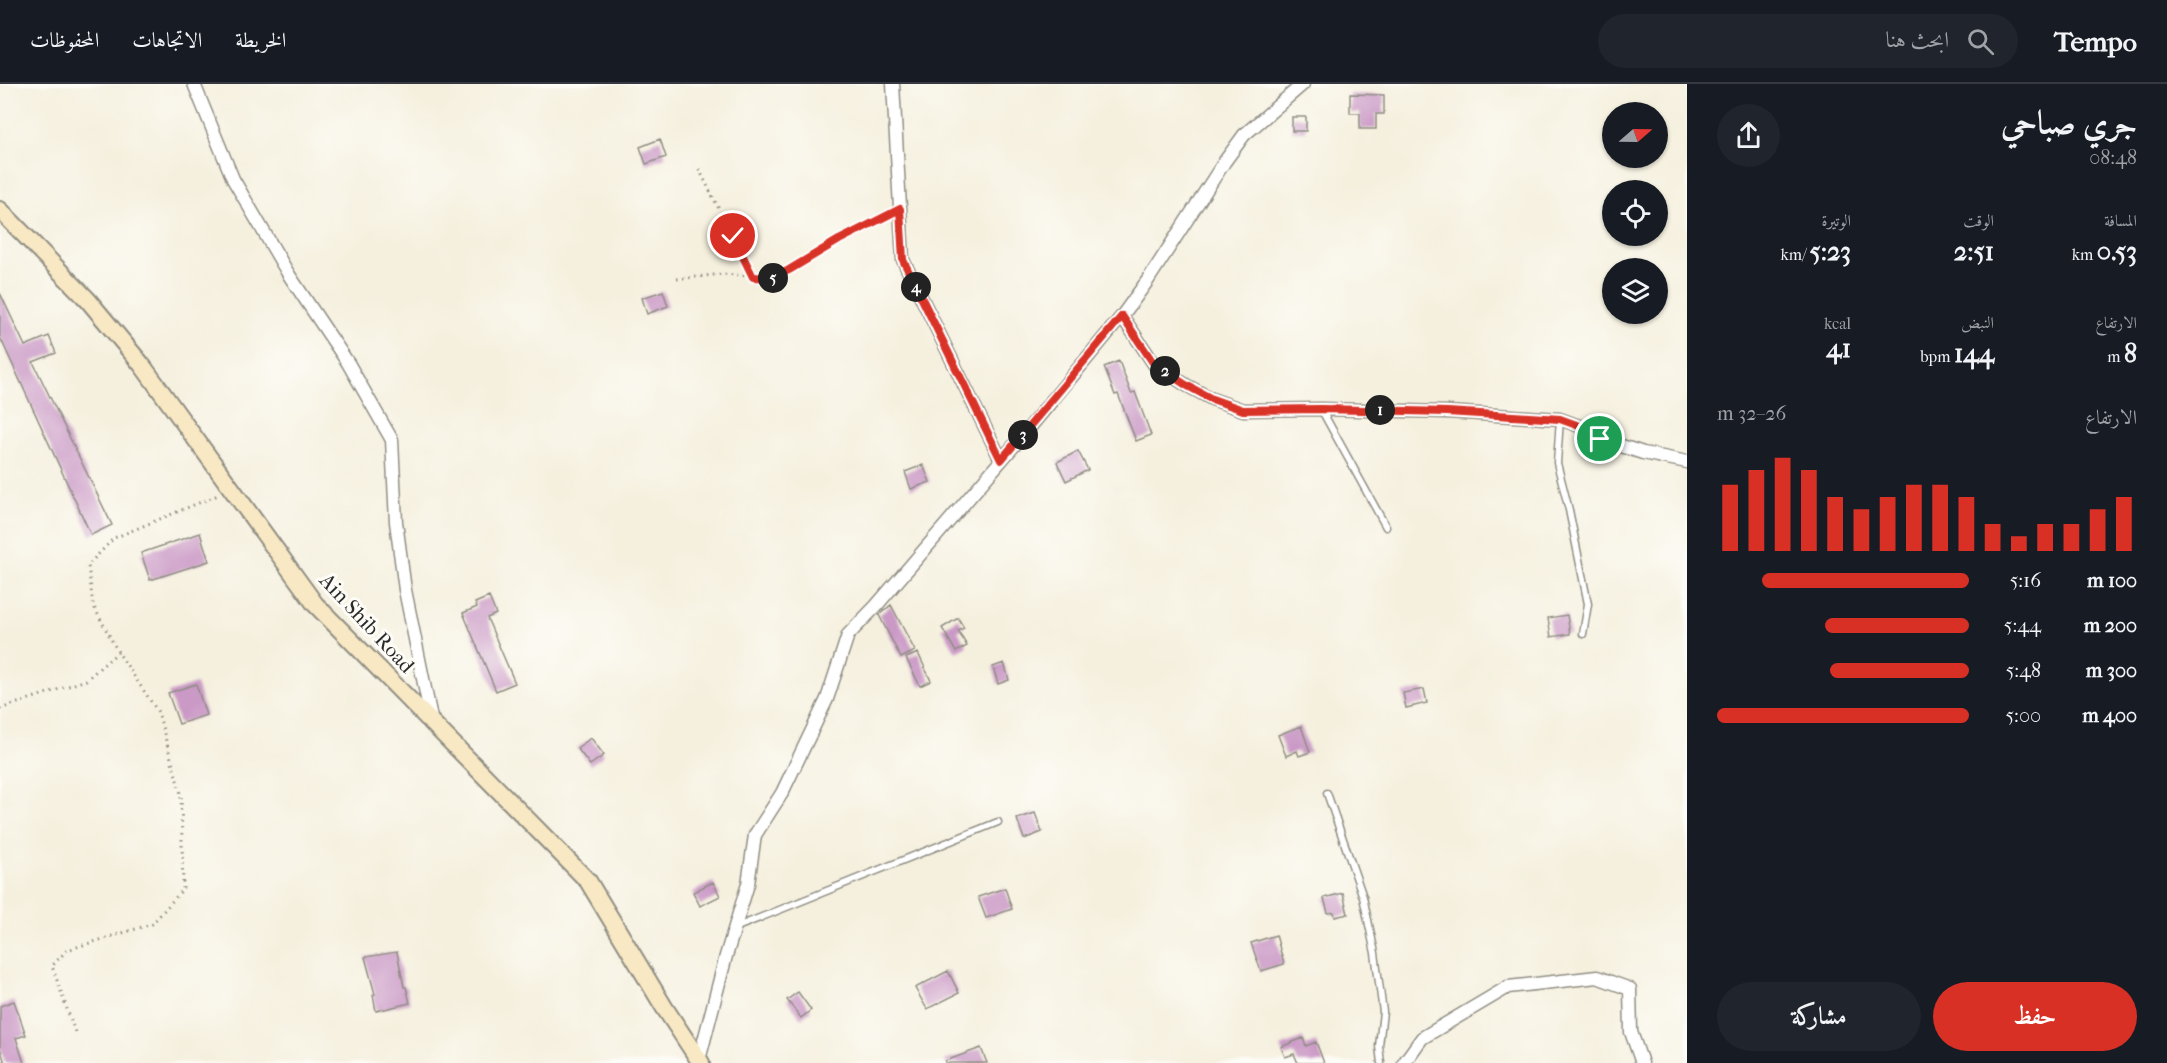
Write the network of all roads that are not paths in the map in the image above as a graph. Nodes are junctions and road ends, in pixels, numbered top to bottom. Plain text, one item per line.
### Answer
1 (194, 84) edge
2 (893, 84) edge
3 (1303, 84) edge
4 (0, 210) edge
5 (1122, 316) junction
6 (1321, 409) junction
7 (1560, 419) junction
8 (1001, 460) junction
9 (1687, 462) edge
10 (1386, 527) dead end
11 (1583, 634) dead end
12 (432, 724) junction
13 (1327, 793) dead end
14 (998, 822) dead end
15 (735, 927) junction
16 (700, 1062) edge
17 (1381, 1063) edge
18 (1404, 1063) edge
19 (1642, 1063) edge

1 - 12 street
2 - 8 street
3 - 5 street
4 - 12 main road, Ain Shib Road
5 - 6 street
5 - 8 street
6 - 7 street
6 - 10 lane
7 - 9 street
7 - 11 lane
8 - 15 street
12 - 16 main road, Ain Shib Road
13 - 17 lane
14 - 15 lane
15 - 16 street
18 - 19 street

